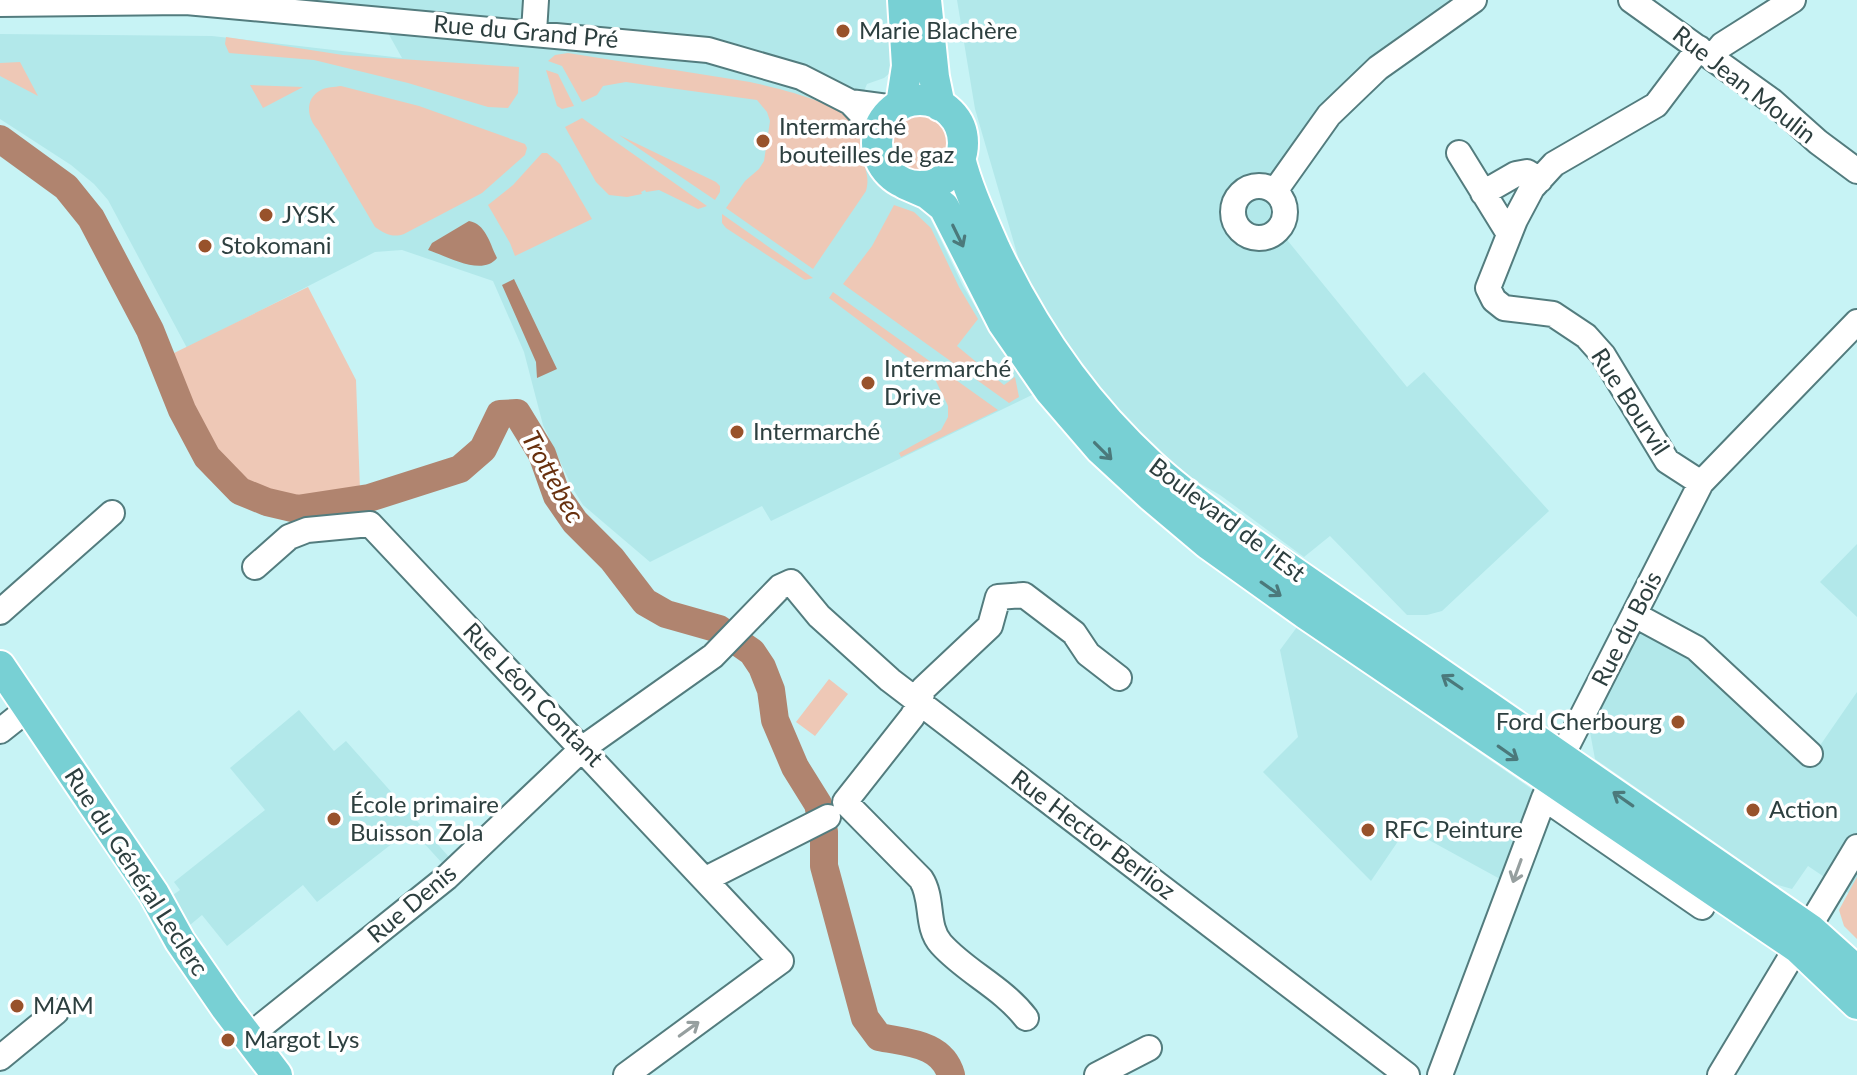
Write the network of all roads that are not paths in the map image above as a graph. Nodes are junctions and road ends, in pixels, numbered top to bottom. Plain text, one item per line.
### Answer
1 (536, 0) edge
2 (903, 0) edge
3 (926, 0) edge
4 (1474, 0) edge
5 (1631, 0) edge
6 (1793, 0) edge
7 (0, 4) edge
8 (534, 32) junction
9 (1706, 52) junction
10 (940, 106) junction
11 (891, 115) junction
12 (1459, 153) dead end
13 (960, 158) junction
14 (1857, 171) edge
15 (1540, 180) junction
16 (905, 184) junction
17 (1275, 191) dead end
18 (1483, 193) junction
19 (1509, 234) junction
20 (1857, 322) edge
21 (1701, 483) junction
22 (112, 513) dead end
23 (255, 567) dead end
24 (791, 582) joint
25 (0, 612) edge
26 (1635, 615) junction
27 (0, 666) edge
28 (1119, 678) dead end
29 (920, 703) junction
30 (29, 708) junction
31 (0, 731) edge
32 (583, 748) junction
33 (1810, 754) dead end
34 (1553, 779) junction
35 (829, 814) junction
36 (1857, 847) edge
37 (706, 879) junction
38 (1702, 907) dead end
39 (1804, 939) junction
40 (1857, 971) edge
41 (1857, 982) edge
42 (1857, 1004) edge
43 (56, 1012) dead end
44 (1026, 1018) dead end
45 (249, 1036) junction
46 (1149, 1048) dead end
47 (0, 1058) edge
48 (277, 1075) edge
49 (626, 1075) edge
50 (1097, 1075) edge
51 (1407, 1075) edge
52 (1440, 1075) edge
53 (1720, 1075) edge

1 - 8 street
2 - 11 main road
3 - 10 main road
4 - 17 street
5 - 9 street, Rue Jean Moulin
6 - 9 street, Rue Bourvil
7 - 8 street, Rue du Grand Pré
8 - 11 street, Rue du Grand Pré
9 - 14 street, Rue Jean Moulin
9 - 15 street, Rue Bourvil
10 - 11 main road
10 - 13 main road
11 - 16 main road
12 - 18 street
13 - 16 main road
34 -> 13 main road, Boulevard de l'Est
15 - 18 street
15 - 19 street, Rue Bourvil
16 -> 34 main road, Boulevard de l'Est
18 - 19 street
19 - 21 street, Rue Bourvil
20 - 21 street, Rue du Bois
21 - 26 street, Rue du Bois
22 - 25 street
23 - 32 street, Rue Léon Contant
24 - 29 street, Rue Hector Berlioz
24 - 32 street, Rue Denis
26 - 33 street
26 - 34 street, Rue du Bois
27 - 30 main road, Rue du Général Leclerc
28 - 29 street
29 - 35 street
29 - 51 street, Rue Hector Berlioz
30 - 31 street
30 - 45 main road, Rue du Général Leclerc
32 - 37 street, Rue Léon Contant
32 - 45 street, Rue Denis
34 - 38 street
39 -> 34 main road
34 - 39 main road
34 -> 52 street, Rue du Bois
35 - 37 street
35 - 44 street
36 - 39 street
49 -> 37 street, Rue Léon Contant
39 - 40 main road
39 - 41 main road
39 - 42 main road
39 - 53 street
43 - 47 street
45 - 48 main road, Rue du Général Leclerc
46 - 50 street

